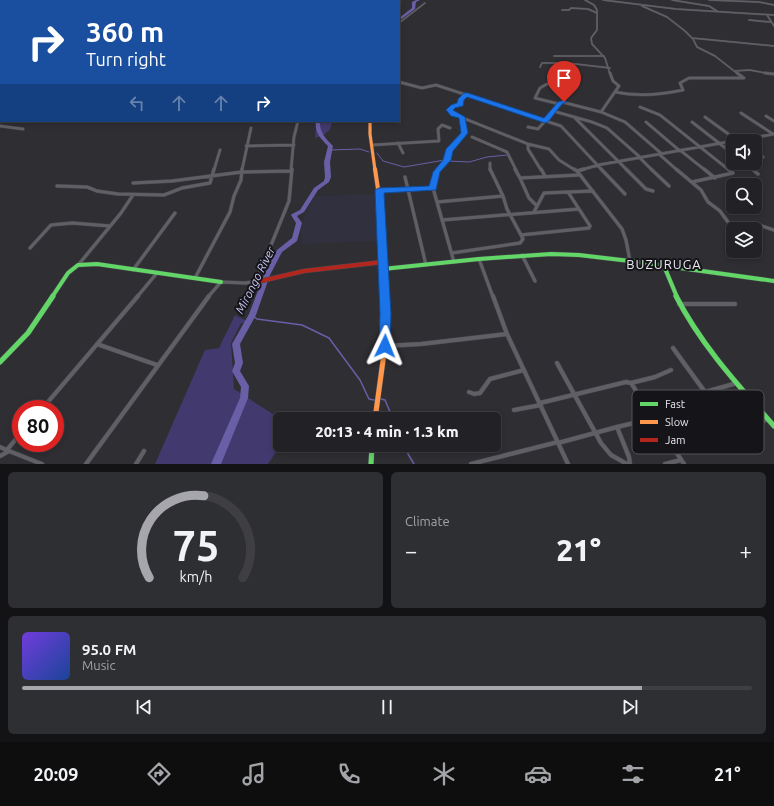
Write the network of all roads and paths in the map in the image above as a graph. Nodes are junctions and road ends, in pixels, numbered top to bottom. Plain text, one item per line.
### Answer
1 (71, 0) edge
2 (82, 0) edge
3 (176, 0) edge
4 (188, 0) edge
5 (585, 0) edge
6 (603, 0) edge
7 (672, 0) edge
8 (709, 0) edge
9 (738, 0) edge
10 (736, 2) junction
11 (425, 3) dead end
12 (774, 5) edge
13 (642, 6) junction
14 (562, 10) dead end
15 (720, 12) junction
16 (597, 13) junction
17 (767, 15) junction
18 (774, 15) edge
19 (749, 20) dead end
20 (400, 22) edge
21 (770, 22) junction
22 (774, 26) edge
23 (692, 38) junction
24 (774, 46) edge
25 (554, 56) dead end
26 (604, 56) junction
27 (540, 67) dead end
28 (610, 68) junction
29 (734, 71) junction
30 (774, 74) edge
31 (400, 82) edge
32 (547, 84) dead end
33 (615, 92) junction
34 (466, 94) junction
35 (559, 104) junction
36 (640, 107) dead end
37 (553, 111) junction
38 (601, 112) junction
39 (741, 113) dead end
40 (766, 116) dead end
41 (462, 117) junction
42 (574, 117) junction
43 (705, 117) dead end
44 (545, 121) junction
45 (774, 121) edge
46 (298, 122) edge
47 (370, 122) edge
48 (646, 122) dead end
49 (692, 122) dead end
50 (0, 126) edge
51 (528, 127) dead end
52 (251, 128) dead end
53 (450, 128) dead end
54 (23, 129) dead end
55 (727, 134) edge
56 (774, 134) edge
57 (762, 136) edge
58 (472, 137) dead end
59 (398, 143) junction
60 (726, 143) edge
61 (528, 144) junction
62 (719, 144) junction
63 (294, 145) junction
64 (372, 145) junction
65 (246, 146) junction
66 (700, 147) junction
67 (726, 149) edge
68 (220, 150) dead end
69 (681, 151) junction
70 (403, 153) dead end
71 (661, 154) junction
72 (640, 158) junction
73 (619, 162) junction
74 (490, 163) dead end
75 (598, 165) junction
76 (577, 170) junction
77 (753, 170) edge
78 (292, 171) junction
79 (242, 172) junction
80 (758, 174) dead end
81 (213, 175) junction
82 (579, 175) junction
83 (545, 176) junction
84 (405, 177) dead end
85 (520, 178) junction
86 (715, 178) junction
87 (692, 182) junction
88 (133, 183) dead end
89 (57, 186) dead end
90 (669, 186) dead end
91 (433, 188) junction
92 (379, 190) junction
93 (408, 190) junction
94 (592, 191) junction
95 (653, 191) dead end
96 (568, 192) junction
97 (625, 194) dead end
98 (134, 195) junction
99 (503, 196) junction
100 (437, 202) junction
101 (536, 204) junction
102 (579, 209) junction
103 (534, 212) junction
104 (175, 213) dead end
105 (511, 214) junction
106 (442, 220) junction
107 (728, 222) dead end
108 (110, 226) junction
109 (762, 226) edge
110 (774, 230) edge
111 (521, 234) junction
112 (30, 248) dead end
113 (452, 253) junction
114 (522, 255) junction
115 (479, 259) junction
116 (630, 261) junction
117 (383, 262) junction
118 (454, 262) junction
119 (79, 264) junction
120 (426, 265) junction
121 (664, 266) junction
122 (383, 269) junction
123 (133, 270) junction
124 (157, 273) junction
125 (195, 278) junction
126 (261, 281) joint
127 (535, 281) dead end
128 (774, 281) edge
129 (221, 282) junction
130 (256, 282) junction
131 (679, 304) junction
132 (735, 304) dead end
133 (507, 334) junction
134 (97, 344) junction
135 (385, 346) junction
136 (673, 348) dead end
137 (0, 362) edge
138 (557, 363) dead end
139 (157, 365) junction
140 (524, 370) junction
141 (671, 370) dead end
142 (737, 382) junction
143 (631, 383) junction
144 (636, 390) edge
145 (704, 390) edge
146 (711, 390) edge
147 (744, 390) edge
148 (469, 392) dead end
149 (575, 396) junction
150 (50, 400) edge
151 (541, 404) junction
152 (514, 410) dead end
153 (376, 412) edge
154 (764, 414) edge
155 (768, 419) junction
156 (764, 421) edge
157 (632, 423) edge
158 (774, 426) edge
159 (617, 427) junction
160 (596, 433) junction
161 (558, 442) junction
162 (12, 444) edge
163 (0, 447) edge
164 (6, 451) junction
165 (144, 452) dead end
166 (372, 452) edge
167 (0, 456) edge
168 (683, 462) edge
169 (42, 464) edge
170 (86, 464) edge
171 (136, 464) edge
172 (371, 464) edge
173 (471, 464) edge
174 (568, 464) edge
175 (628, 464) edge
176 (665, 464) edge

1 - 2 street
3 - 4 street
5 - 16 street
6 - 13 street
7 - 15 street
8 - 10 street
9 - 10 street
10 - 12 street
11 - 20 street
13 - 15 street
13 - 23 street
14 - 16 street
15 - 17 street
16 - 26 street
17 - 18 street
17 - 21 street
19 - 21 street
21 - 22 street
23 - 24 street
23 - 29 street
25 - 26 street
26 - 28 street
27 - 28 street
28 - 33 street
29 - 30 street
29 - 33 street
31 - 34 street
32 - 35 street
33 - 38 street
34 - 41 street
34 - 44 street
35 - 37 street
35 - 38 street
36 - 66 street
37 - 42 street
37 - 44 street
38 - 71 street
39 - 56 street
40 - 45 street
41 - 61 street
41 - 91 street
42 - 72 street
42 - 73 street
43 - 55 street
44 - 51 street
44 - 75 street
46 - 63 street
47 - 64 main road
48 - 69 street
49 - 62 street
50 - 54 street
52 - 65 street
53 - 59 street
56 - 57 street
58 - 85 street
59 - 64 street
59 - 70 street
60 - 62 street
61 - 76 street
61 - 83 street
62 - 66 street
62 - 67 street
63 - 65 street
63 - 78 street
64 - 92 main road
65 - 79 street
66 - 69 street
66 - 86 street
68 - 81 street
69 - 71 street
69 - 86 street
71 - 72 street
71 - 87 street
72 - 73 street
72 - 90 street
73 - 75 street
73 - 95 street
74 - 99 street
75 - 76 street
75 - 97 street
76 - 82 street
77 - 80 street
78 - 79 street
78 - 130 street
79 - 81 street
79 - 125 street
81 - 88 street
81 - 98 street
82 - 83 street
82 - 94 street
83 - 85 street
84 - 93 street
85 - 101 street
86 - 87 street
87 - 107 street
89 - 98 street
91 - 93 street
91 - 100 street
92 - 93 street
92 - 117 main road
93 - 120 street
94 - 96 street
94 - 116 street
96 - 101 street
96 - 102 street
98 - 108 street
99 - 100 street
99 - 105 street
100 - 106 street
101 - 103 street
102 - 103 street
102 - 111 street
103 - 105 street
104 - 123 street
105 - 106 street
105 - 111 street
106 - 113 street
108 - 112 street
108 - 119 street
109 - 110 street
111 - 113 street
113 - 118 street
114 - 115 main road
114 - 116 main road
114 - 127 street
115 - 118 main road
115 - 133 street
116 - 121 main road
117 - 122 main road
117 - 126 main road
118 - 120 main road
119 - 123 main road
119 - 137 main road
120 - 122 main road
121 - 128 main road
121 - 131 main road
122 - 135 main road
123 - 124 main road
124 - 125 main road
124 - 134 street
125 - 129 main road
126 - 130 street
129 - 130 street
129 - 139 street
131 - 132 street
131 - 142 main road
133 - 135 street
133 - 140 street
134 - 139 street
134 - 150 street
135 - 153 main road
136 - 145 street
138 - 149 street
139 - 170 street
140 - 148 street
140 - 151 street
141 - 143 street
142 - 146 street
142 - 147 main road
143 - 144 street
143 - 149 street
149 - 151 street
149 - 160 street
151 - 152 street
151 - 161 street
154 - 155 main road
155 - 156 street
155 - 158 main road
157 - 159 street
159 - 160 street
159 - 175 street
160 - 161 street
160 - 175 street
161 - 173 street
161 - 174 street
162 - 164 street
163 - 164 street
164 - 167 street
164 - 169 street
165 - 171 street
166 - 172 main road
168 - 176 street

